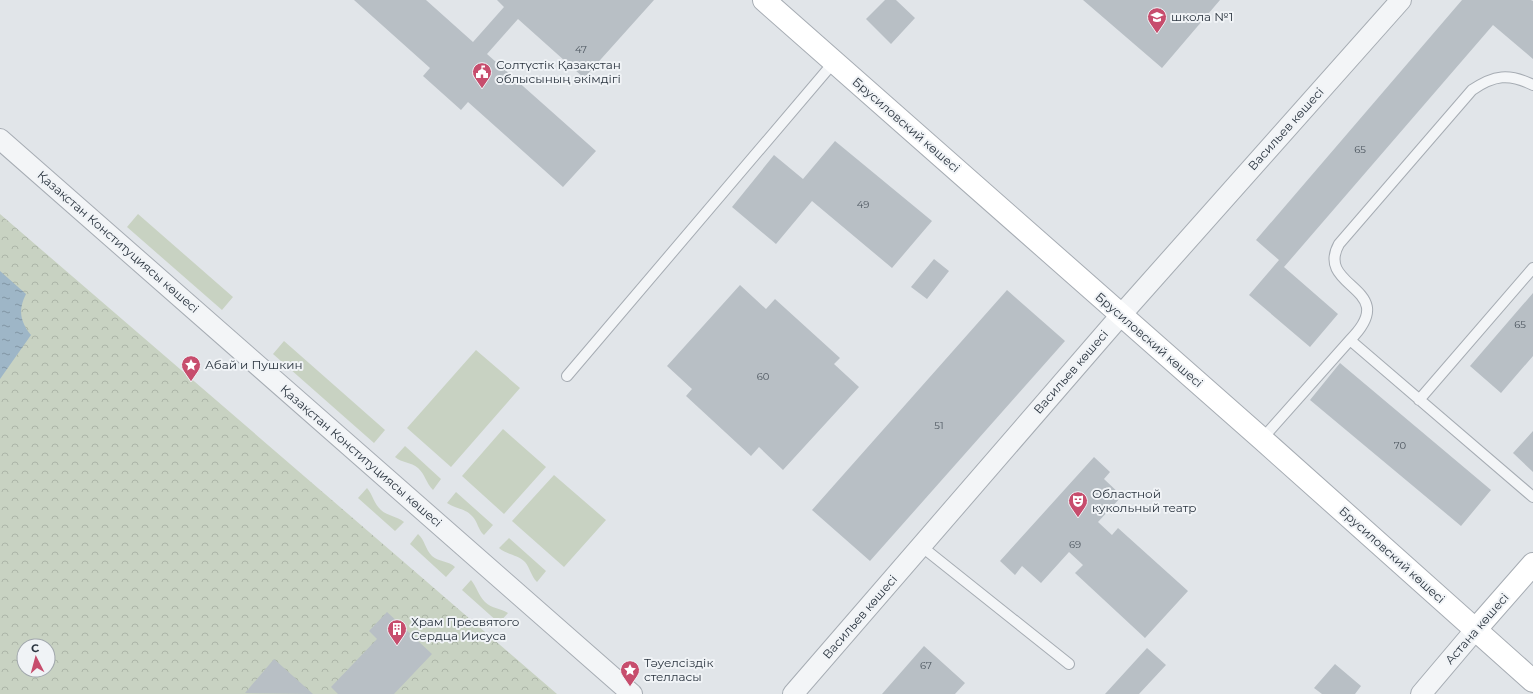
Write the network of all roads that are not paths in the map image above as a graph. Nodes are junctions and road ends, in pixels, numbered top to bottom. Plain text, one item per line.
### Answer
1 (764, 0) edge
2 (1401, 0) edge
3 (834, 62) junction
4 (1533, 85) edge
5 (0, 139) edge
6 (1533, 268) edge
7 (1121, 315) junction
8 (1350, 340) junction
9 (567, 376) dead end
10 (1419, 400) junction
11 (1262, 439) junction
12 (1533, 497) edge
13 (922, 546) junction
14 (1533, 564) edge
15 (1476, 630) junction
16 (1069, 664) dead end
17 (1533, 681) edge
18 (632, 694) edge
19 (793, 694) edge
20 (1421, 694) edge

1 - 3 street, Брусиловский көшесі
2 - 7 street, Васильев көшесі
3 - 7 street, Брусиловский көшесі
3 - 9 lane
4 - 8 lane
5 - 18 street, Қазақстан Конституциясы көшесі
6 - 10 lane
7 - 11 street, Брусиловский көшесі
7 - 13 street, Васильев көшесі
8 - 10 lane
8 - 11 lane
10 - 12 lane
11 - 15 street, Брусиловский көшесі
13 - 16 lane
13 - 19 street, Васильев көшесі
14 - 15 street, Астана көшесі
15 - 17 street, Брусиловский көшесі
15 - 20 street, Астана көшесі

